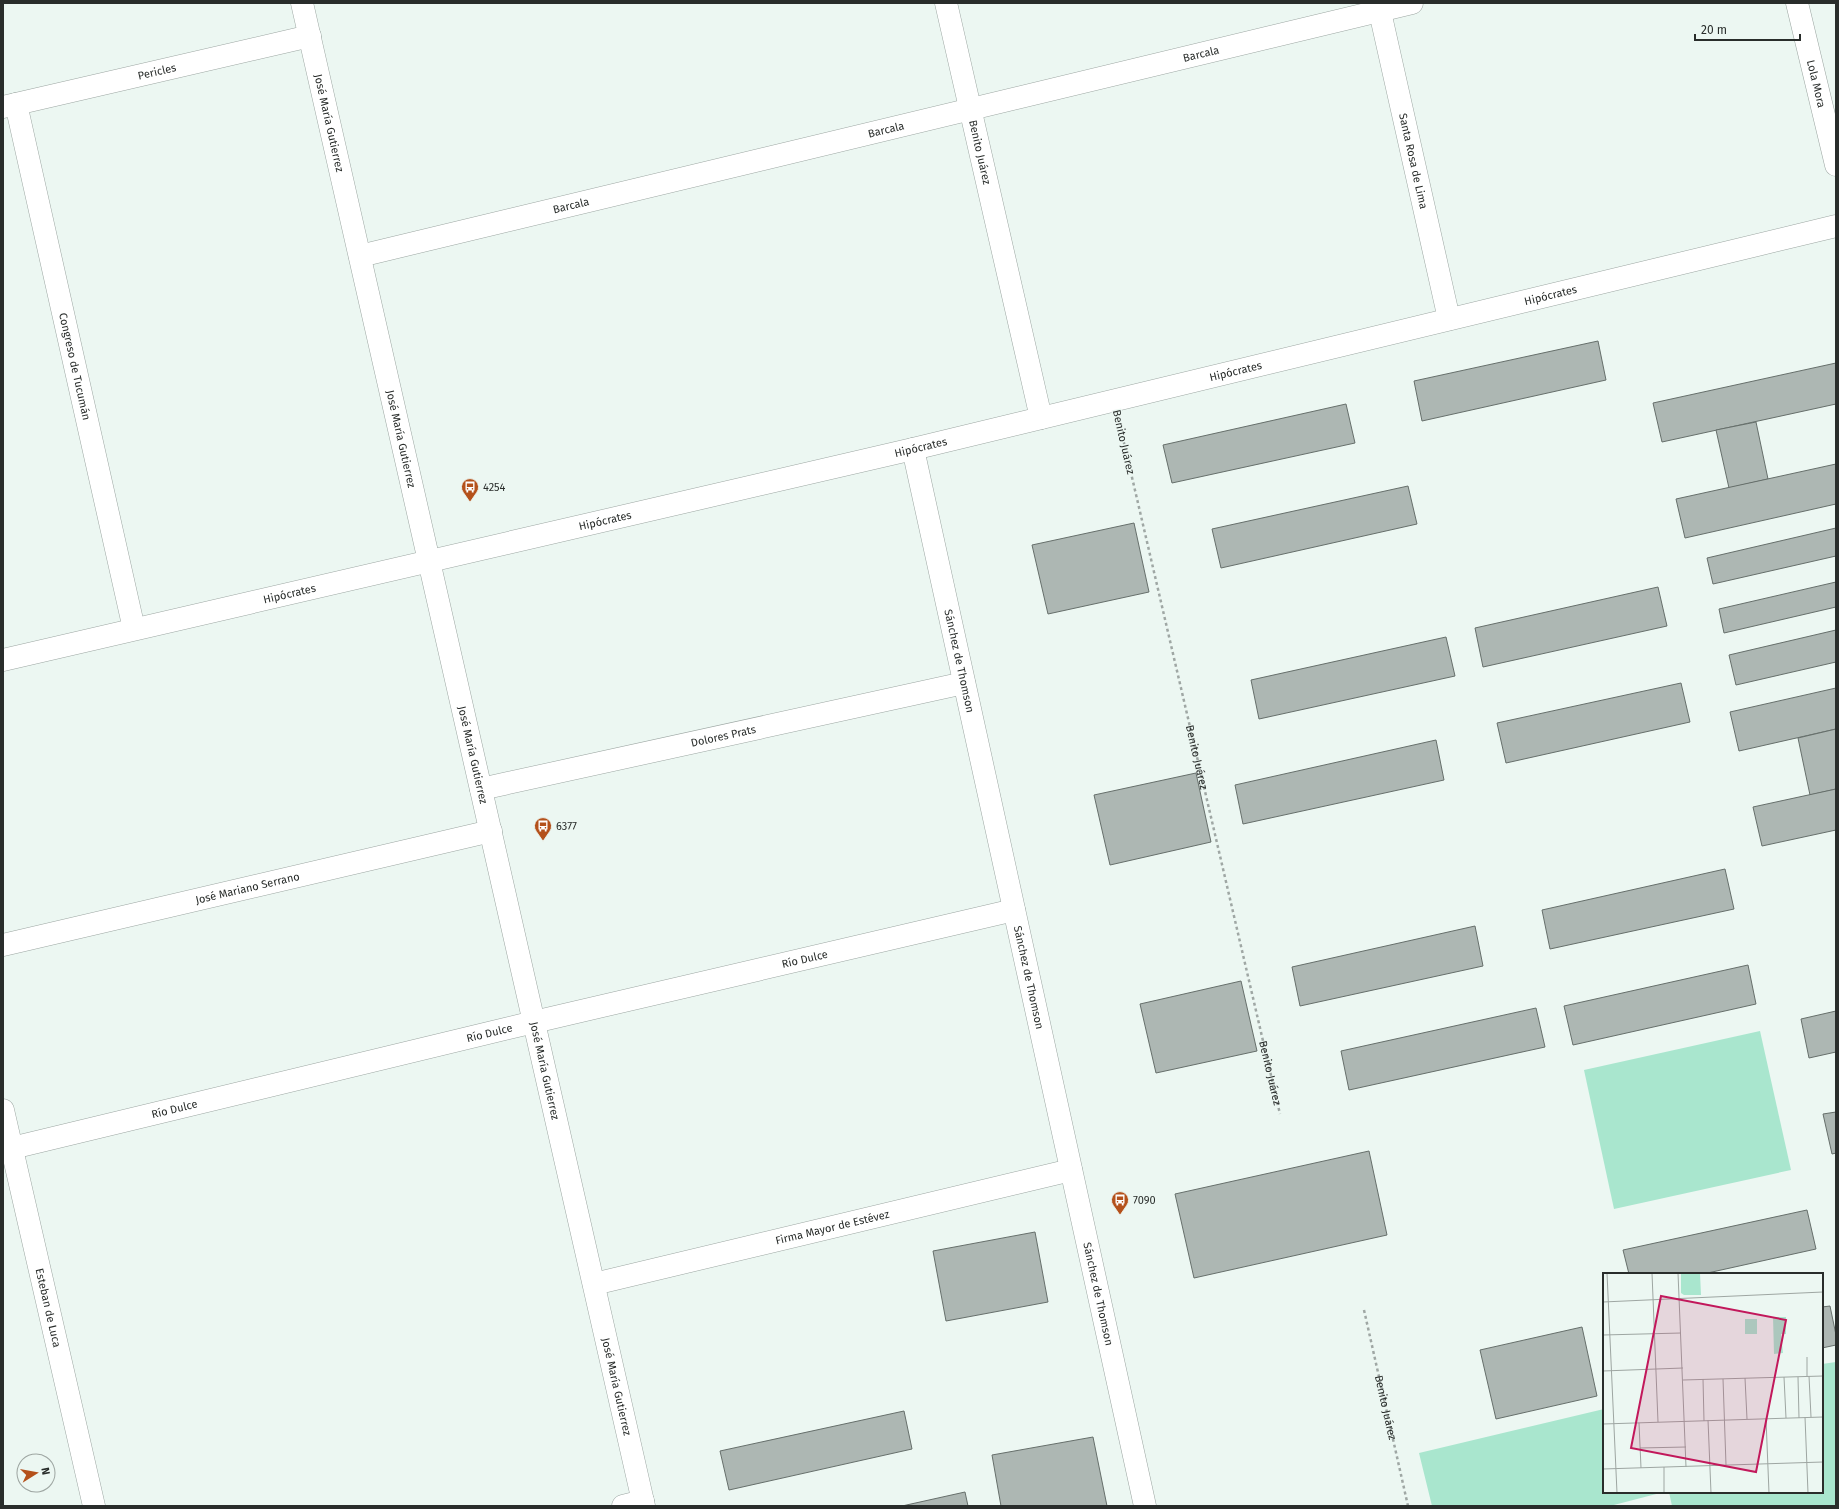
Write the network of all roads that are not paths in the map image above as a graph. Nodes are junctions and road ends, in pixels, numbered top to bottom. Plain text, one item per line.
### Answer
1 (302, 3) edge
2 (946, 3) edge
3 (1412, 3) edge
4 (1798, 3) edge
5 (1379, 7) edge
6 (310, 36) junction
7 (9, 106) edge
8 (970, 109) junction
9 (1836, 165) edge
10 (1836, 226) edge
11 (360, 256) junction
12 (1449, 319) junction
13 (1041, 418) junction
14 (913, 449) junction
15 (430, 561) junction
16 (134, 629) junction
17 (3, 660) edge
18 (964, 682) junction
19 (481, 789) junction
20 (491, 831) junction
21 (1014, 910) junction
22 (3, 945) edge
23 (534, 1022) junction
24 (3, 1110) edge
25 (12, 1148) junction
26 (1071, 1170) junction
27 (594, 1284) junction
28 (637, 1504) edge
29 (94, 1506) edge
30 (1145, 1506) edge

1 - 6 street, José María Gutierrez
2 - 8 street, Benito Juárez
3 - 5 street, Barcala
4 - 9 street, Lola Mora
5 - 8 street, Barcala
5 - 12 street, Santa Rosa de Lima
6 - 7 street, Pericles
6 - 11 street, José María Gutierrez
7 - 16 street, Congreso de Tucumán
8 - 11 street, Barcala
8 - 13 street, Benito Juárez
10 - 12 street, Hipócrates
11 - 15 street, José María Gutierrez
12 - 13 street, Hipócrates
13 - 14 street, Hipócrates
14 - 15 street, Hipócrates
14 - 18 street, Sánchez de Thomson
15 - 16 street, Hipócrates
15 - 19 street, José María Gutierrez
16 - 17 street, Hipócrates
18 - 19 street, Dolores Prats
18 - 21 street, Sánchez de Thomson
19 - 20 street, José María Gutierrez
20 - 22 street, José Mariano Serrano
20 - 23 street, José María Gutierrez
21 - 23 street, Río Dulce
21 - 26 street, Sánchez de Thomson
23 - 25 street, Río Dulce
23 - 27 street, José María Gutierrez
24 - 25 street, Esteban de Luca
25 - 29 street, Esteban de Luca
26 - 27 street, Firma Mayor de Estévez
26 - 30 street, Sánchez de Thomson
27 - 28 street, José María Gutierrez

